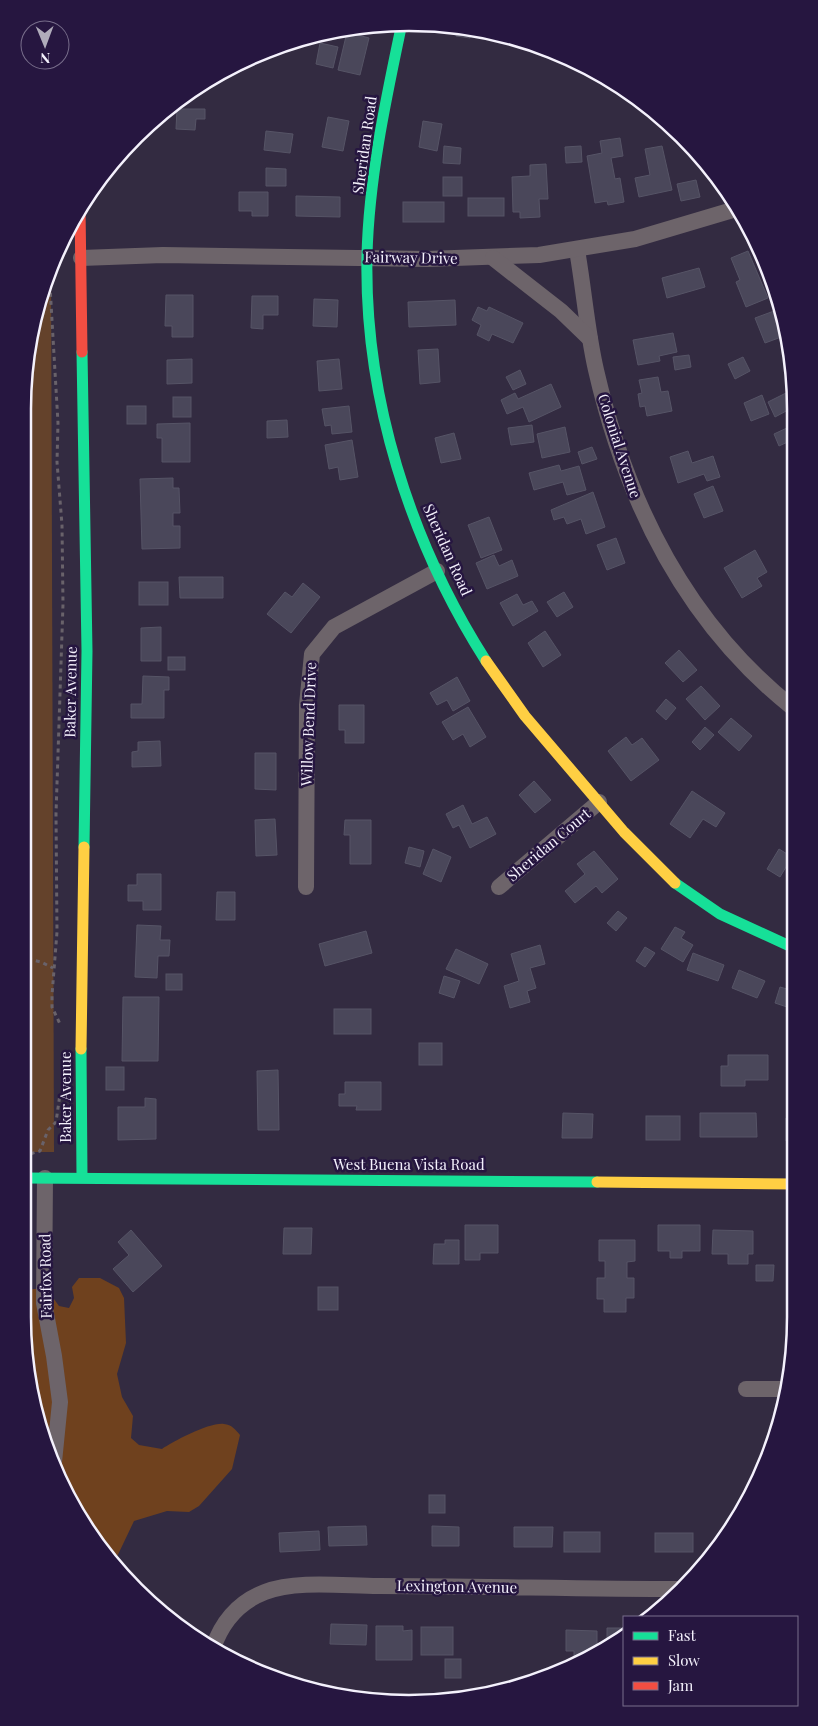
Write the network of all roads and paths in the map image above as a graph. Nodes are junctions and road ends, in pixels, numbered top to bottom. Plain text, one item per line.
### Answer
1 (400, 31) edge
2 (730, 211) edge
3 (80, 223) edge
4 (576, 250) junction
5 (367, 257) junction
6 (81, 258) junction
7 (493, 258) junction
8 (51, 288) edge
9 (590, 339) junction
10 (437, 571) junction
11 (787, 702) edge
12 (599, 802) junction
13 (306, 887) dead end
14 (499, 887) dead end
15 (787, 945) edge
16 (31, 960) edge
17 (53, 968) junction
18 (61, 1032) dead end
19 (61, 1086) dead end
20 (31, 1154) edge
21 (82, 1177) junction
22 (31, 1178) edge
23 (45, 1178) junction
24 (787, 1184) edge
25 (746, 1388) dead end
26 (779, 1389) edge
27 (55, 1449) edge
28 (671, 1589) edge
29 (216, 1642) edge

1 - 5 street, Sheridan Road
2 - 4 street, Fairway Drive
3 - 6 street, Baker Avenue
4 - 7 street, Fairway Drive
4 - 9 street, Colonial Avenue
5 - 6 street, Fairway Drive
5 - 7 street, Fairway Drive
5 - 10 street, Sheridan Road
6 - 21 street, Baker Avenue
7 - 9 street
8 - 17 path
9 - 11 street, Colonial Avenue
10 - 12 street, Sheridan Road
10 - 13 street, Willow Bend Drive
12 - 14 street, Sheridan Court
12 - 15 street, Sheridan Road
16 - 17 path
17 - 18 path
19 - 20 path
21 - 23 street, West Buena Vista Road
21 - 24 street, West Buena Vista Road
22 - 23 street, West Buena Vista Road
23 - 27 street, Fairfox Road
25 - 26 street
28 - 29 street, Lexington Avenue

